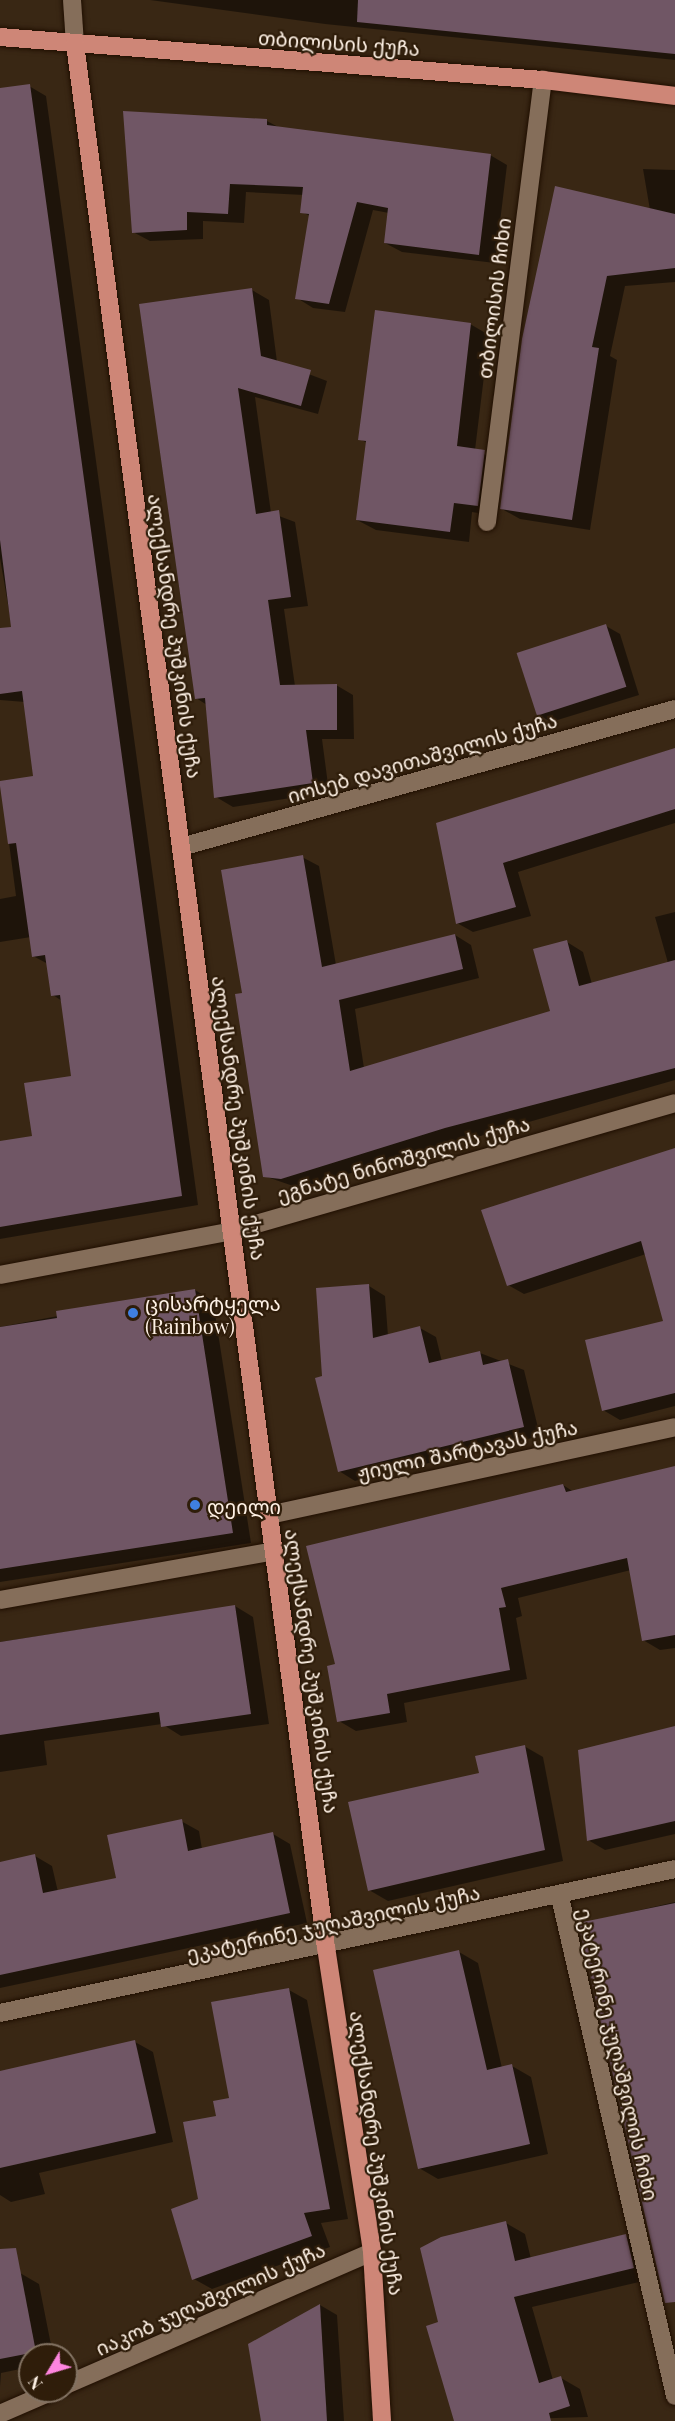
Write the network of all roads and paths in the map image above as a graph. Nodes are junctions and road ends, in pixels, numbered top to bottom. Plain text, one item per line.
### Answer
1 (72, 0) edge
2 (0, 37) edge
3 (75, 44) junction
4 (543, 80) junction
5 (675, 96) edge
6 (487, 522) dead end
7 (675, 710) edge
8 (181, 847) junction
9 (675, 1102) edge
10 (232, 1231) junction
11 (0, 1275) edge
12 (675, 1427) edge
13 (269, 1515) junction
14 (274, 1551) junction
15 (0, 1600) edge
16 (675, 1869) edge
17 (560, 1897) junction
18 (326, 1947) junction
19 (0, 2013) edge
20 (372, 2252) junction
21 (78, 2380) edge
22 (675, 2396) edge
23 (25, 2403) edge
24 (0, 2414) edge
25 (382, 2421) edge

1 - 3 street, ალექსანდრე პუშკინის ქუჩა
2 - 3 main road, თბილისის ქუჩა
3 - 4 main road, თბილისის ქუჩა
3 - 8 main road, ალექსანდრე პუშკინის ქუჩა
4 - 5 main road, თბილისის ქუჩა
4 - 6 street, თბილისის ჩიხი
7 - 8 street, იოსებ დავითაშვილის ქუჩა
8 - 10 main road, ალექსანდრე პუშკინის ქუჩა
9 - 10 street, ეგნატე ნინოშვილის ქუჩა
10 - 11 street, ეგნატე ნინოშვილის ქუჩა
10 - 13 main road, ალექსანდრე პუშკინის ქუჩა
12 - 13 street, ჟიული შარტავას ქუჩა
13 - 14 main road, ალექსანდრე პუშკინის ქუჩა
14 - 15 street
14 - 18 main road, ალექსანდრე პუშკინის ქუჩა
16 - 17 street, ეკატერინე ჯუღაშვილის ქუჩა
17 - 18 street, ეკატერინე ჯუღაშვილის ქუჩა
17 - 22 street, ეკატერინე ჯუღაშვილის ჩიხი
18 - 19 street, ეკატერინე ჯუღაშვილის ქუჩა
18 - 20 main road, ალექსანდრე პუშკინის ქუჩა
20 - 21 street, იაკობ ჯუღაშვილის ქუჩა
20 - 25 main road, ალექსანდრე პუშკინის ქუჩა
23 - 24 street

